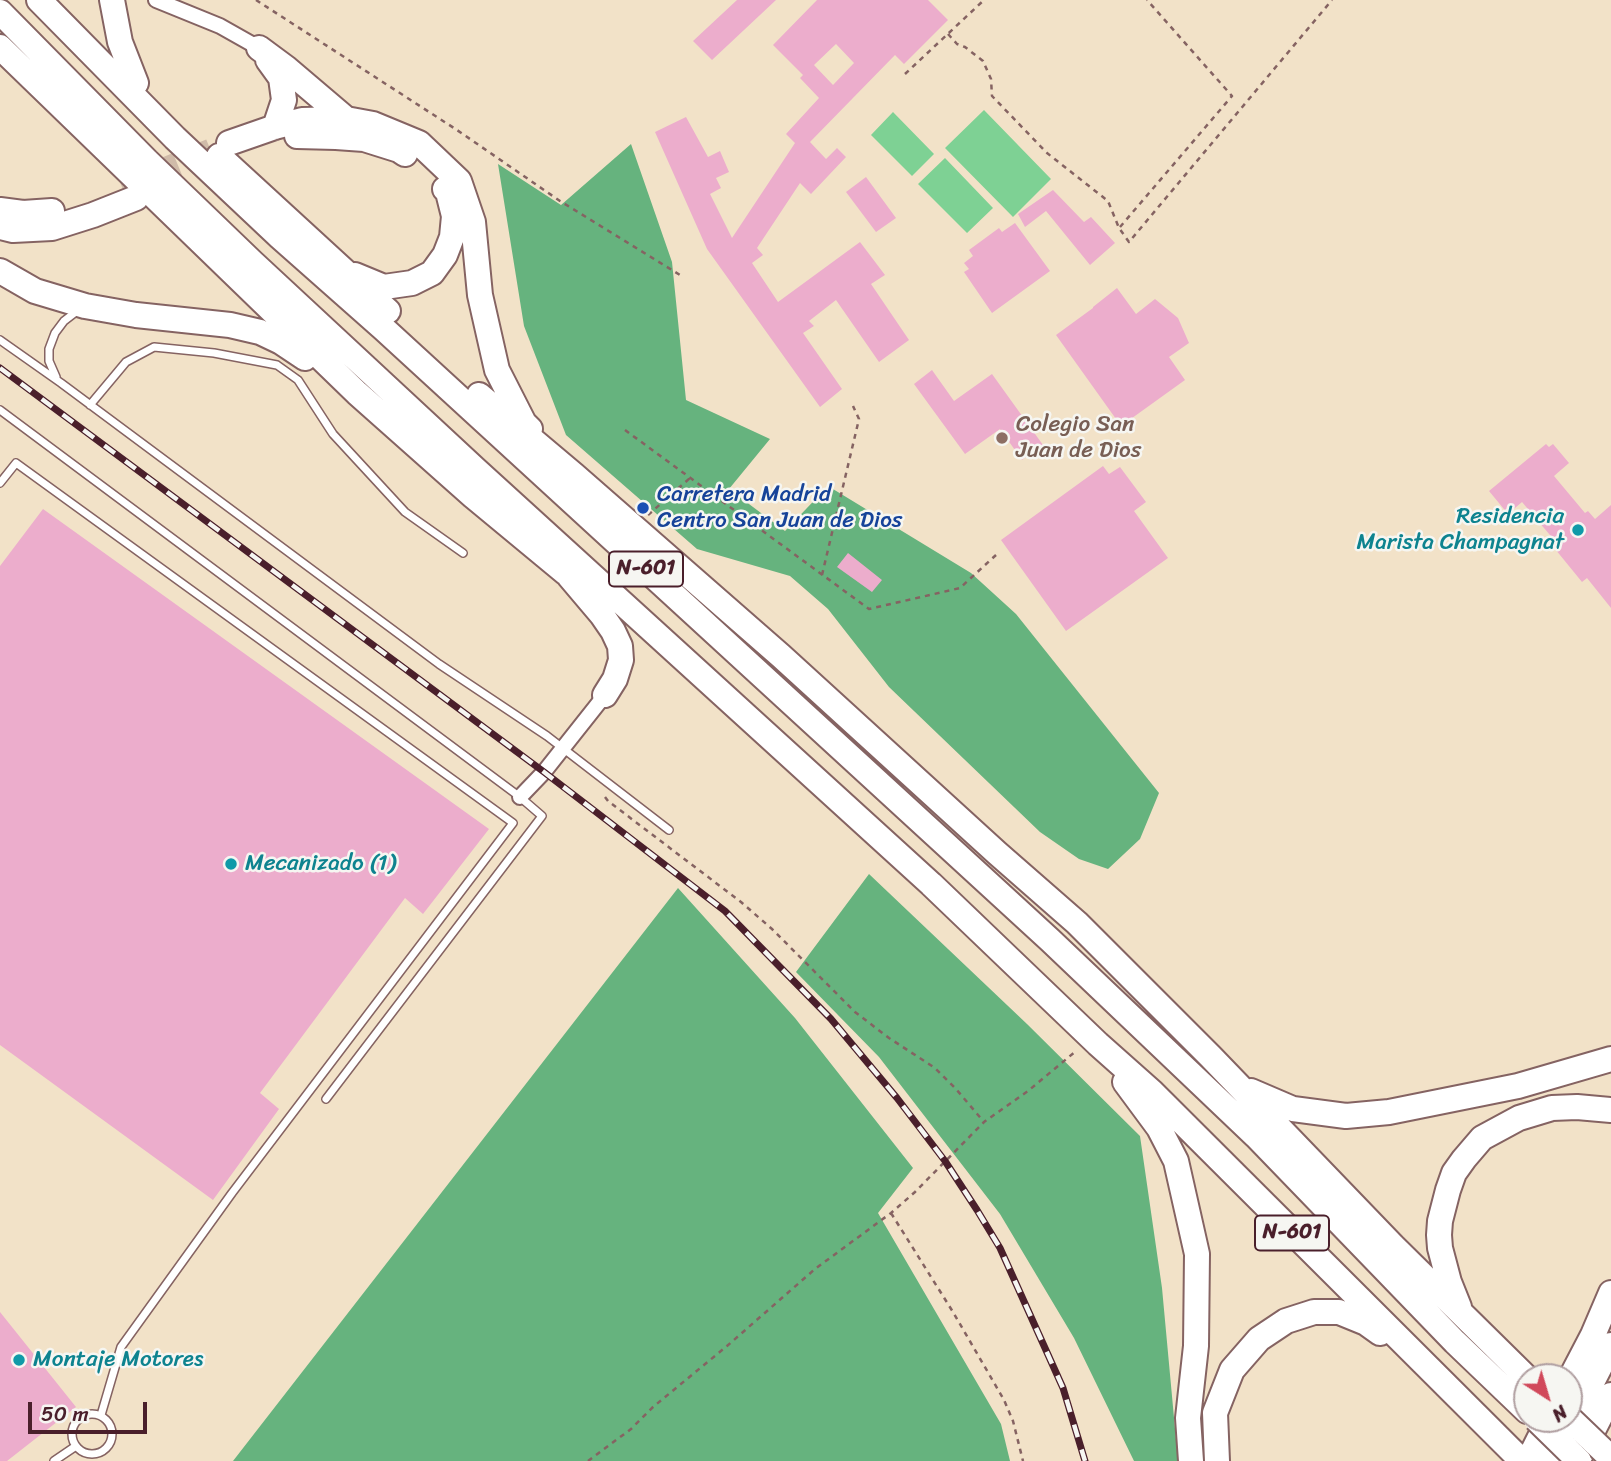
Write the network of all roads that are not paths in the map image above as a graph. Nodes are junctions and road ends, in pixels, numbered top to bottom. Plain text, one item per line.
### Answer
1 (40, 0) edge
2 (112, 0) edge
3 (156, 0) edge
4 (0, 12) edge
5 (259, 48) junction
6 (3, 52) edge
7 (136, 83) junction
8 (346, 119) junction
9 (275, 127) junction
10 (0, 210) edge
11 (0, 226) edge
12 (343, 269) junction
13 (0, 271) edge
14 (85, 306) junction
15 (0, 340) edge
16 (61, 383) junction
17 (357, 393) junction
18 (90, 405) junction
19 (0, 410) edge
20 (574, 475) junction
21 (0, 483) edge
22 (463, 554) dead end
23 (569, 576) junction
24 (670, 647) junction
25 (606, 695) joint
26 (562, 748) junction
27 (520, 797) junction
28 (669, 830) dead end
29 (997, 853) junction
30 (1095, 1041) junction
31 (1211, 1057) junction
32 (1611, 1059) edge
33 (326, 1099) dead end
34 (1611, 1110) edge
35 (1256, 1136) junction
36 (1611, 1293) edge
37 (1461, 1314) junction
38 (1611, 1345) edge
39 (1418, 1358) junction
40 (1578, 1363) edge
41 (1513, 1375) edge
42 (1513, 1378) edge
43 (1611, 1395) edge
44 (101, 1415) junction
45 (1583, 1431) edge
46 (1542, 1433) edge
47 (1550, 1433) edge
48 (1611, 1438) edge
49 (76, 1446) junction
50 (1611, 1458) edge
51 (54, 1461) edge
52 (1191, 1461) edge
53 (1217, 1461) edge
54 (1522, 1461) edge
55 (1528, 1461) edge
56 (1552, 1461) edge
57 (1578, 1461) edge
58 (1599, 1461) edge

1 - 7 highway
1 - 35 highway, N-601
2 - 7 highway
3 - 5 street
4 - 24 highway, N-601
5 - 8 highway
5 - 9 highway
6 - 17 highway
7 - 12 highway
8 - 9 highway
8 - 20 highway
9 - 12 highway
10 - 11 highway
12 - 20 highway
13 - 14 highway
14 - 16 lane
14 - 17 highway
15 - 16 lane
16 - 18 lane
17 - 23 highway
18 - 22 lane
18 - 26 lane
19 - 27 lane
20 - 29 highway
21 - 44 lane
23 - 24 highway
23 - 25 highway
24 - 30 highway, N-601
25 - 26 street
26 - 27 street
26 - 28 lane
27 - 33 lane
29 - 31 highway
29 - 35 highway
30 - 39 highway, N-601
30 - 52 highway
31 - 32 highway
31 - 37 highway
34 - 37 highway
35 - 42 highway, N-601
36 - 40 highway
37 - 41 highway
38 - 56 highway
39 - 53 highway
39 - 54 highway, N-601
43 - 57 highway
44 - 49 lane
44 - 49 lane
45 - 50 highway, bridge
46 - 55 highway
47 - 57 highway, bridge
48 - 58 highway
49 - 51 lane

